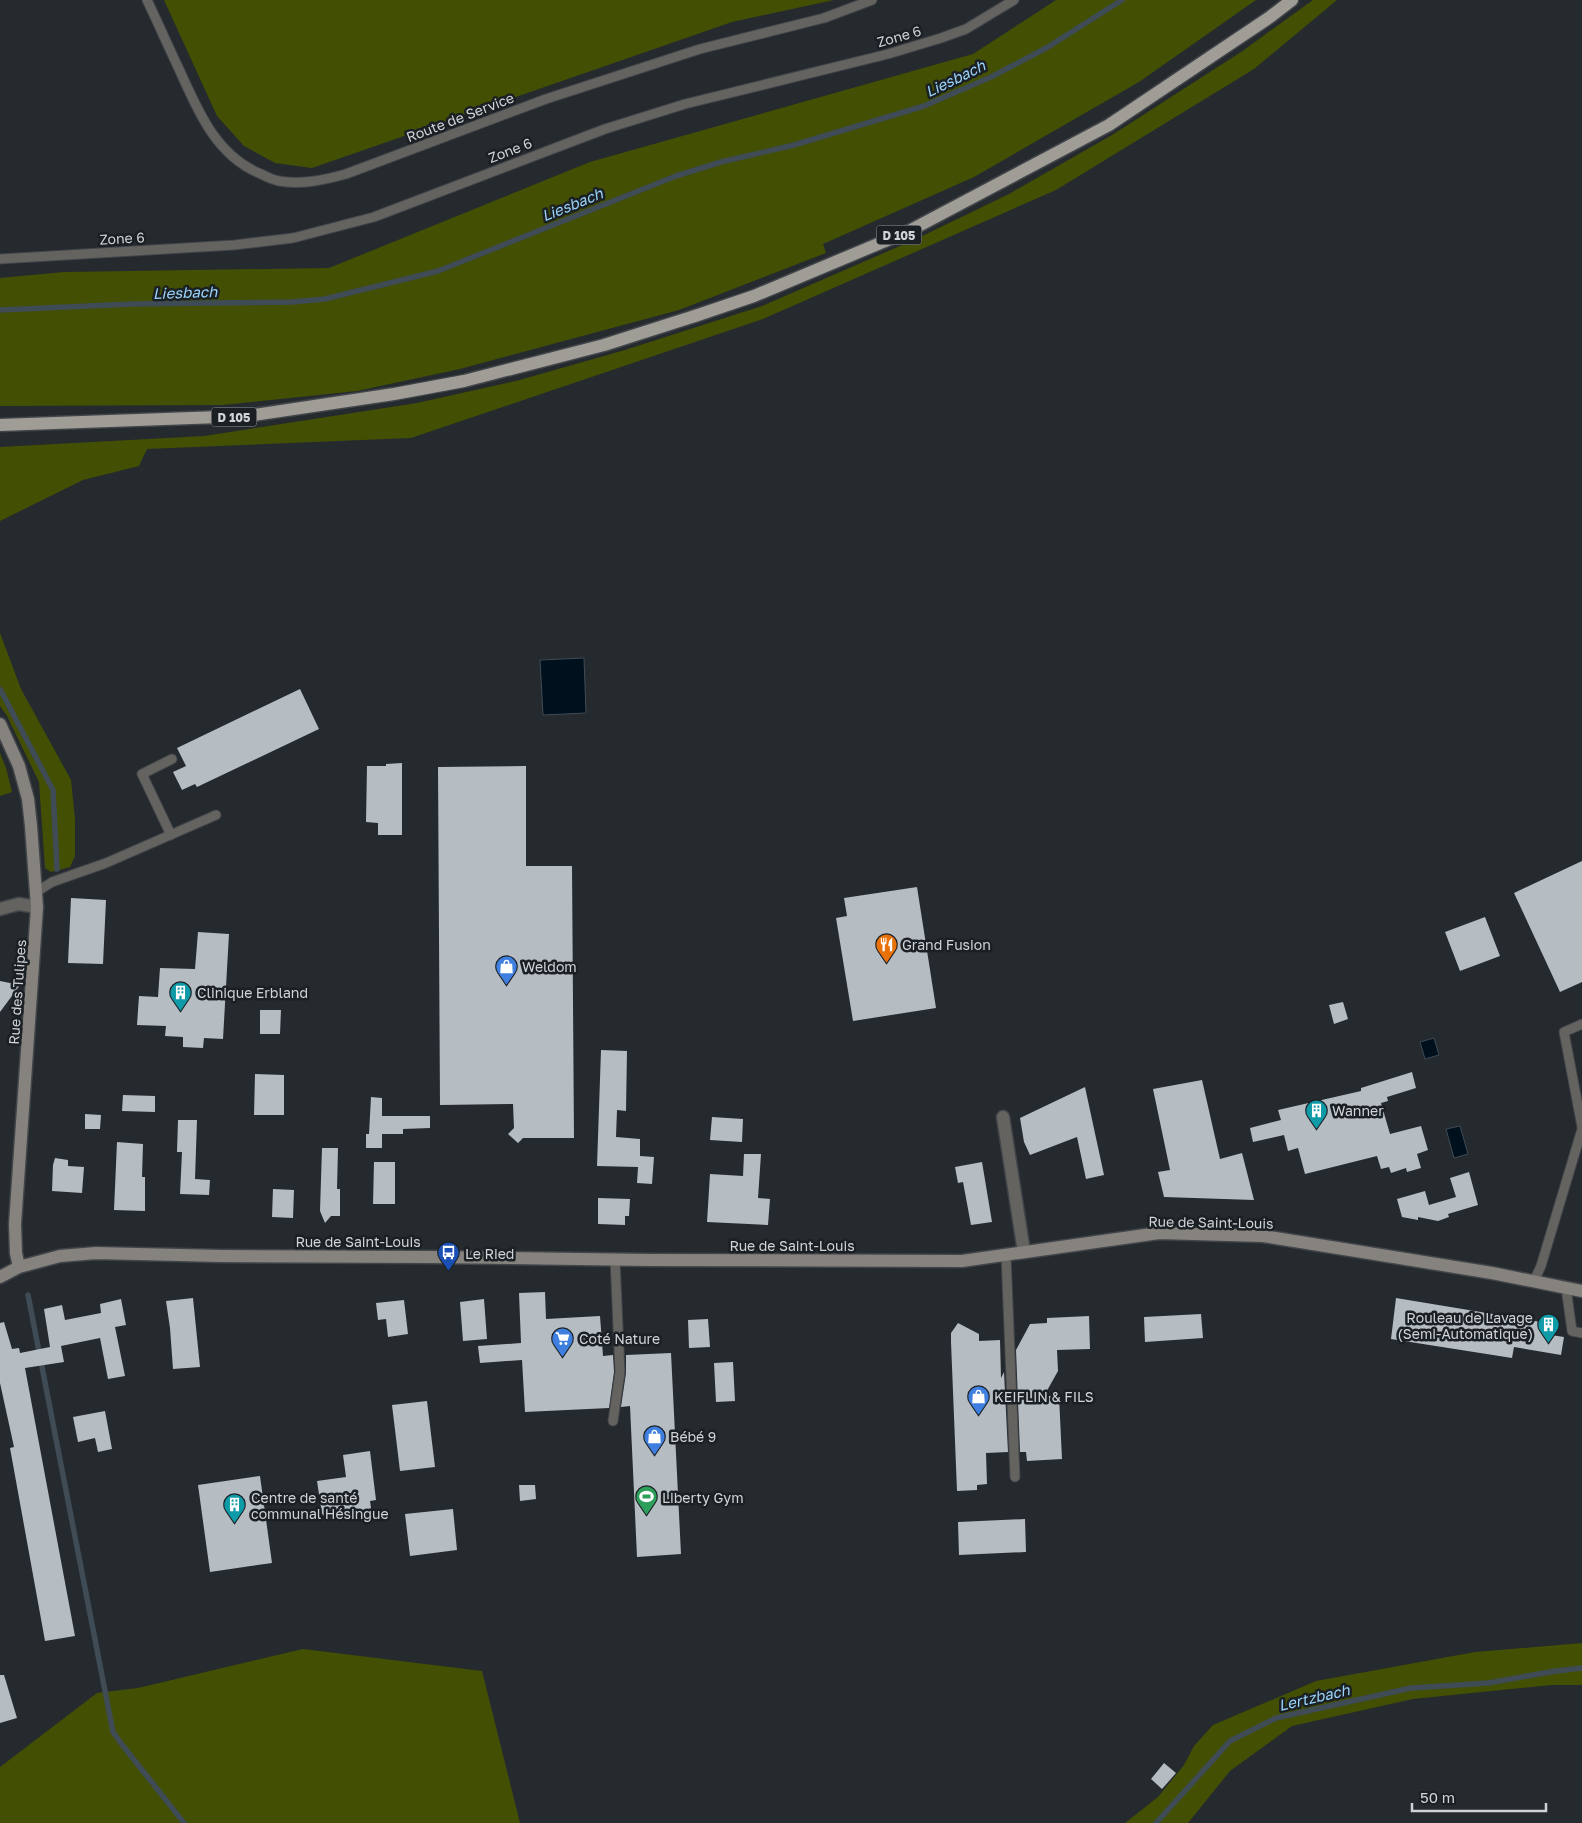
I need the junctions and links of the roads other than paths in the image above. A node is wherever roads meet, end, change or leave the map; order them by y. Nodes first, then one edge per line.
1 (147, 0) edge
2 (872, 0) edge
3 (1014, 0) edge
4 (1292, 0) edge
5 (0, 259) edge
6 (0, 425) edge
7 (0, 724) edge
8 (172, 759) dead end
9 (216, 814) dead end
10 (171, 835) junction
11 (35, 893) junction
12 (37, 907) junction
13 (0, 909) edge
14 (1582, 1024) edge
15 (1003, 1118) dead end
16 (1582, 1128) edge
17 (1024, 1252) junction
18 (1006, 1255) junction
19 (616, 1259) junction
20 (19, 1267) junction
21 (0, 1277) edge
22 (1534, 1281) junction
23 (1566, 1288) junction
24 (1582, 1292) edge
25 (1582, 1333) edge
26 (613, 1421) dead end
27 (1015, 1477) dead end

1 - 2 lane, Route de Service
3 - 5 lane, Zone 6
4 - 6 main road, D 105
7 - 11 main road, Rue des Tulipes
8 - 10 lane
9 - 10 lane
10 - 11 lane
11 - 12 main road, Rue des Tulipes
12 - 13 street
12 - 20 main road, Rue des Tulipes
14 - 16 lane
15 - 17 street
16 - 22 lane
17 - 18 main road, Rue de Saint-Louis
17 - 22 main road, Rue de Saint-Louis
18 - 19 main road, Rue de Saint-Louis
18 - 27 lane
19 - 20 main road, Rue de Saint-Louis
19 - 26 lane
20 - 21 main road, Rue de Saint-Louis
22 - 23 main road, Rue de Saint-Louis
23 - 24 main road, Rue de Saint-Louis
23 - 25 lane

